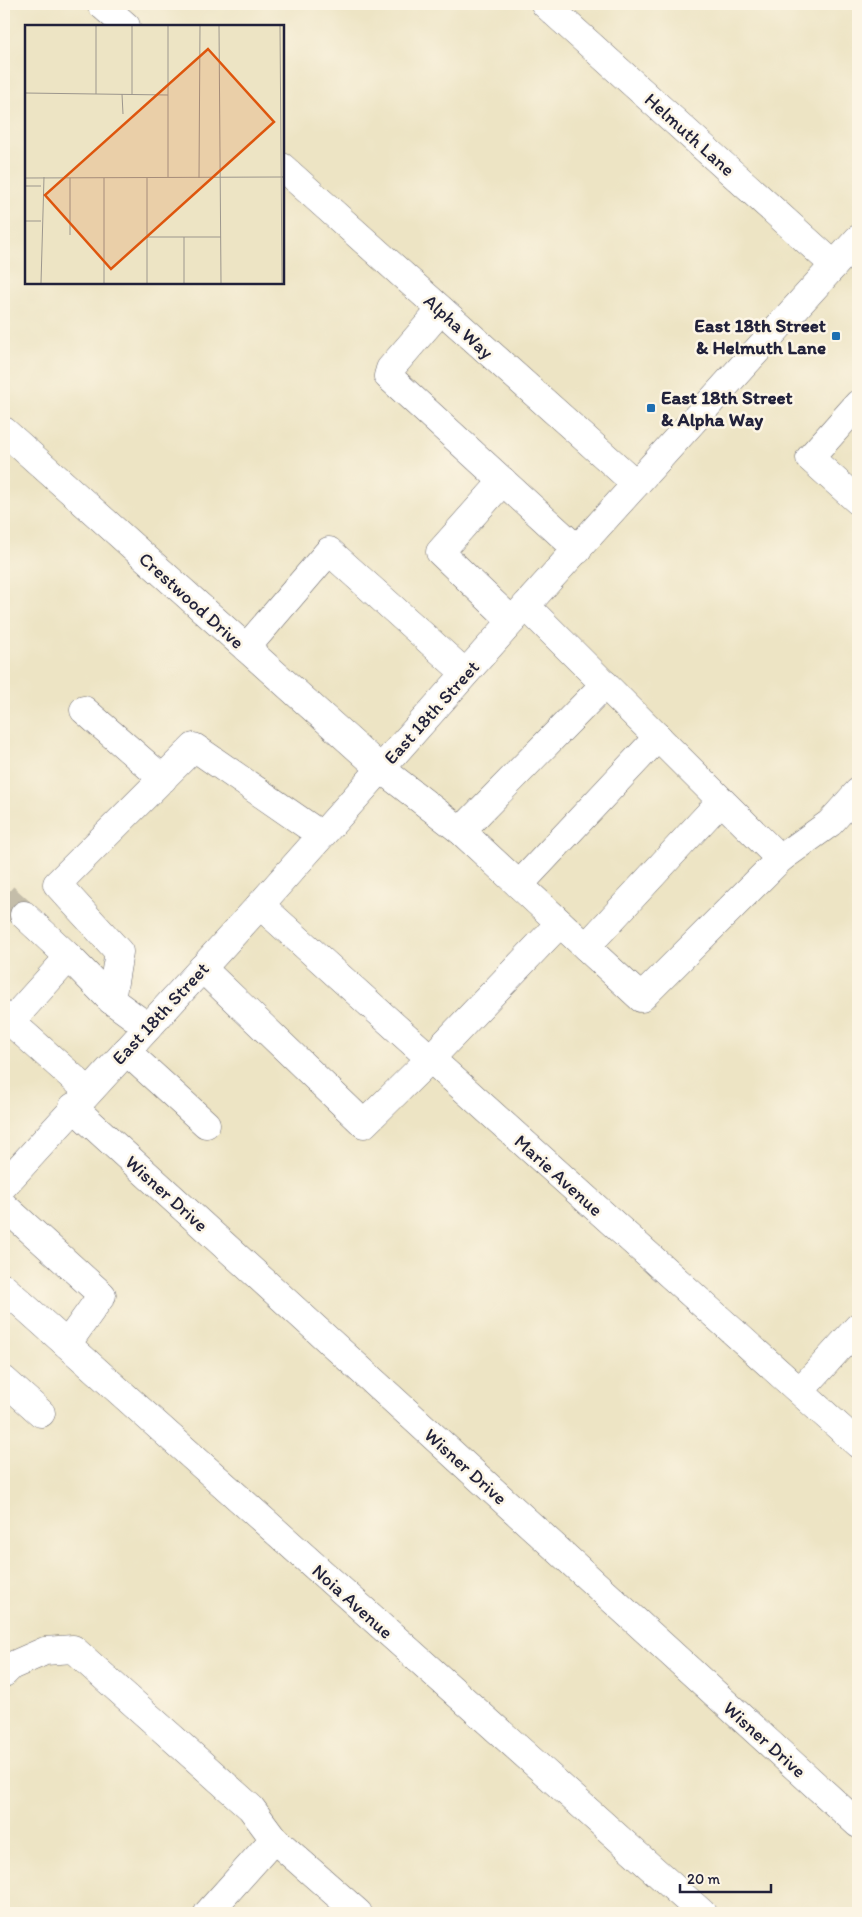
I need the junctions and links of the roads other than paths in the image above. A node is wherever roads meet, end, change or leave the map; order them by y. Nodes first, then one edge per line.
1 (101, 4) edge
2 (545, 4) edge
3 (125, 25) edge
4 (284, 169) edge
5 (858, 239) edge
6 (834, 265) junction
7 (441, 310) junction
8 (856, 410) edge
9 (4, 431) edge
10 (503, 481) junction
11 (636, 484) junction
12 (858, 501) edge
13 (578, 550) junction
14 (519, 613) junction
15 (246, 648) junction
16 (465, 674) junction
17 (605, 684) junction
18 (84, 710) dead end
19 (658, 737) junction
20 (380, 768) junction
21 (163, 779) junction
22 (858, 792) edge
23 (721, 800) junction
24 (461, 831) junction
25 (321, 835) junction
26 (780, 859) junction
27 (519, 885) junction
28 (260, 905) junction
29 (24, 915) tunnel mouth
30 (560, 923) junction
31 (586, 948) junction
32 (69, 957) junction
33 (202, 968) junction
34 (111, 1000) junction
35 (13, 1013) edge
36 (148, 1027) junction
37 (126, 1051) junction
38 (430, 1059) junction
39 (81, 1099) junction
40 (206, 1124) dead end
41 (4, 1185) edge
42 (4, 1206) edge
43 (4, 1288) edge
44 (858, 1327) edge
45 (67, 1344) junction
46 (4, 1380) edge
47 (800, 1391) junction
48 (42, 1413) dead end
49 (858, 1444) edge
50 (4, 1673) edge
51 (858, 1824) edge
52 (274, 1839) junction
53 (343, 1909) edge
54 (208, 1913) edge
55 (702, 1913) edge

1 - 3 street
2 - 6 street, Helmuth Lane
4 - 7 street, Alpha Way
5 - 6 street, East 18th Street
6 - 11 street, East 18th Street
7 - 10 street
7 - 11 street, Alpha Way
8 - 12 street
9 - 15 street, Crestwood Drive
10 - 13 street
10 - 14 street
11 - 13 street, East 18th Street
13 - 14 street, East 18th Street
14 - 16 street, East 18th Street
14 - 17 street
15 - 16 street
15 - 20 street, Crestwood Drive
16 - 20 street, East 18th Street
17 - 19 street
17 - 24 street
18 - 21 street
19 - 23 street
19 - 27 street
20 - 24 street, Crestwood Drive
20 - 25 street, East 18th Street
21 - 25 street
21 - 34 street
22 - 26 street
23 - 26 street
23 - 31 street
24 - 27 street, Crestwood Drive
25 - 28 street, East 18th Street
26 - 31 street, Crestwood Drive
27 - 30 street, Crestwood Drive
28 - 33 street, East 18th Street
28 - 38 street, Marie Avenue
29 - 32 street
30 - 31 street, Crestwood Drive
30 - 38 street
32 - 34 street
32 - 35 street
33 - 36 street, East 18th Street
33 - 38 street
34 - 36 street
35 - 39 street, Wisner Drive
36 - 37 street, East 18th Street
37 - 39 street, East 18th Street
37 - 40 street
38 - 47 street, Marie Avenue
39 - 41 street, East 18th Street
39 - 51 street, Wisner Drive
42 - 45 street
43 - 45 street, Noia Avenue
44 - 47 street
45 - 55 street, Noia Avenue
46 - 48 street
47 - 49 street, Marie Avenue
50 - 52 street
52 - 53 street
52 - 54 street

